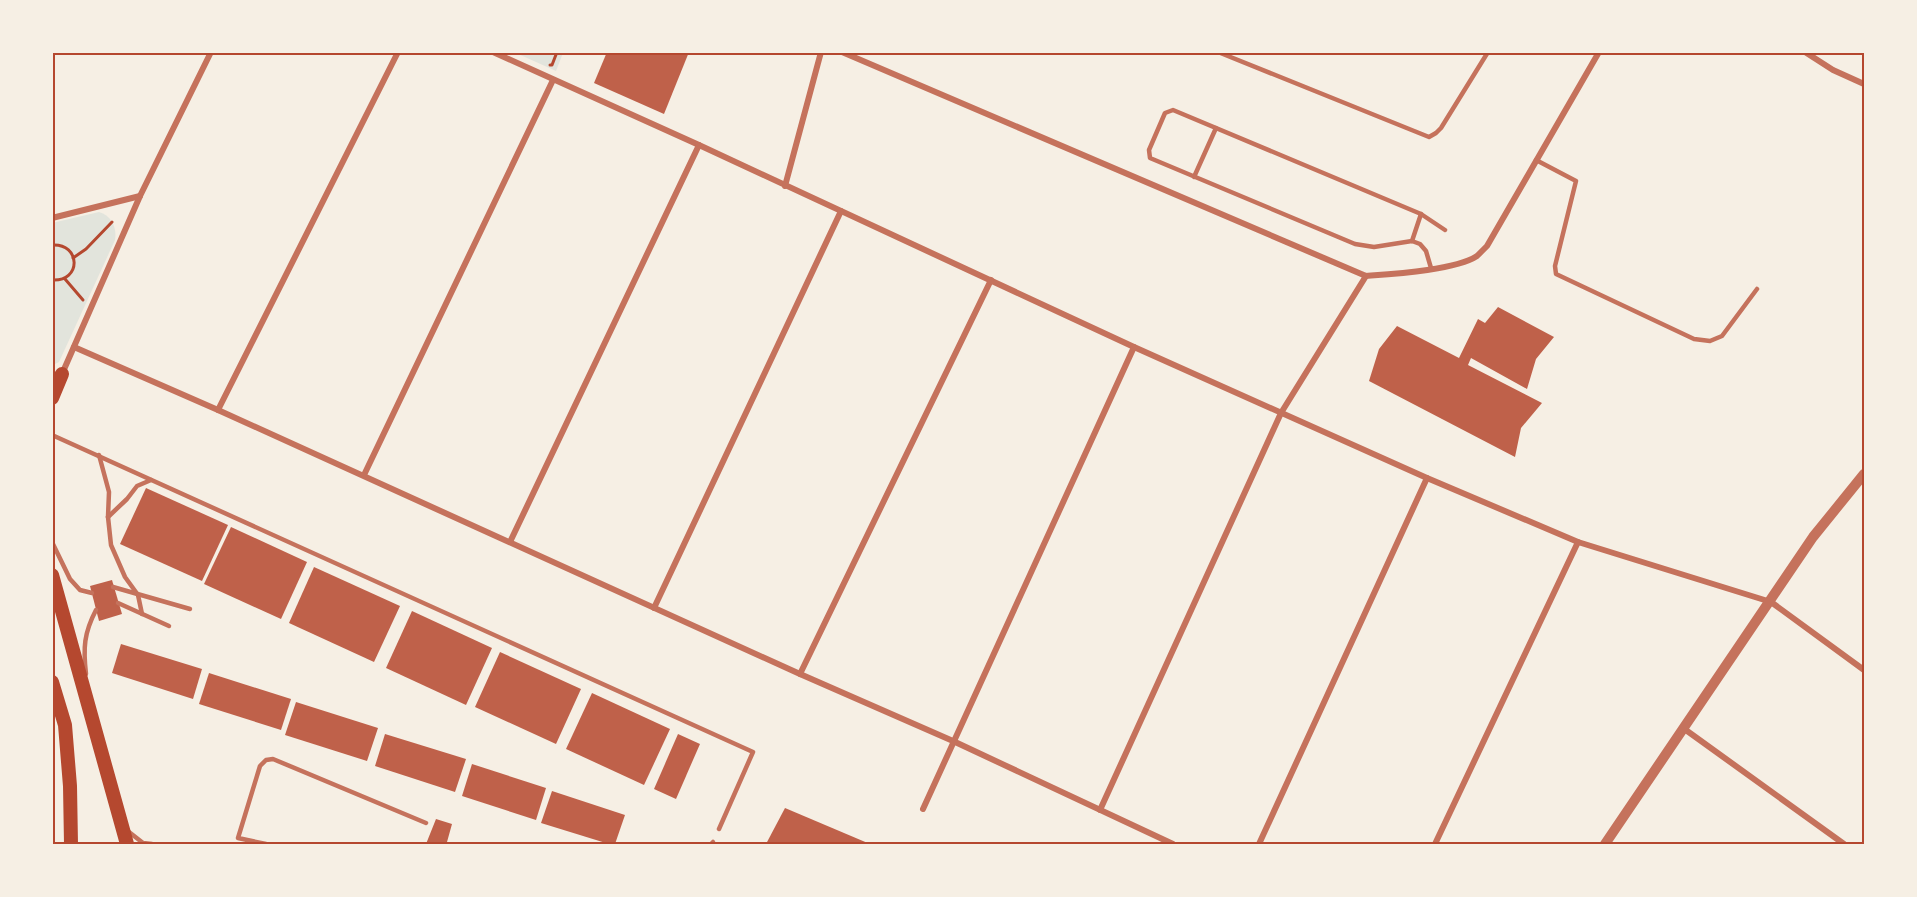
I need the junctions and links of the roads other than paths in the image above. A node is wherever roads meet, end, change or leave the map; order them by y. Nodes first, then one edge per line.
1 (211, 52) edge
2 (398, 52) edge
3 (493, 52) edge
4 (821, 52) edge
5 (842, 52) edge
6 (1218, 52) edge
7 (1488, 52) edge
8 (1599, 52) edge
9 (1805, 52) edge
10 (553, 80) junction
11 (1864, 84) edge
12 (1216, 128) junction
13 (699, 145) junction
14 (1536, 160) junction
15 (1194, 177) junction
16 (785, 186) junction
17 (140, 196) junction
18 (841, 211) junction
19 (1421, 214) junction
20 (52, 218) edge
21 (1445, 230) dead end
22 (1412, 241) junction
23 (1431, 268) junction
24 (1366, 276) junction
25 (991, 280) junction
26 (1757, 289) dead end
27 (74, 347) junction
28 (1134, 347) junction
29 (57, 374) edge
30 (52, 398) edge
31 (218, 410) junction
32 (1281, 413) junction
33 (52, 435) edge
34 (99, 455) junction
35 (1864, 474) edge
36 (364, 476) junction
37 (1427, 478) junction
38 (151, 480) junction
39 (108, 517) junction
40 (52, 542) edge
41 (510, 542) junction
42 (1578, 542) junction
43 (52, 574) edge
44 (113, 587) dead end
45 (92, 593) dead end
46 (138, 595) junction
47 (1770, 602) junction
48 (118, 603) dead end
49 (654, 608) junction
50 (190, 609) dead end
51 (96, 610) dead end
52 (142, 614) junction
53 (169, 626) dead end
54 (1864, 670) edge
55 (800, 674) junction
56 (52, 682) edge
57 (89, 707) junction
58 (1683, 728) junction
59 (953, 741) junction
60 (922, 809) dead end
61 (1100, 810) junction
62 (119, 815) junction
63 (426, 823) dead end
64 (720, 829) dead end
65 (71, 844) edge
66 (128, 844) edge
67 (152, 844) edge
68 (266, 844) edge
69 (1173, 844) edge
70 (1259, 844) edge
71 (1435, 844) edge
72 (1605, 844) edge
73 (1844, 844) edge

1 - 17 street
2 - 31 street
3 - 10 street
4 - 16 street
5 - 24 street
6 - 7 lane
8 - 14 street
9 - 11 street
10 - 13 street
10 - 36 street
12 - 15 lane
12 - 15 lane
12 - 19 lane
13 - 16 street
13 - 41 street
14 - 23 street
14 - 26 lane
15 - 22 lane
16 - 18 street
17 - 20 street
17 - 27 street
18 - 25 street
18 - 49 street
19 - 21 lane
19 - 22 lane
22 - 23 lane
23 - 24 street
24 - 32 street
25 - 28 street
25 - 55 street
27 - 29 street
27 - 31 street
28 - 32 street
28 - 59 street
29 - 30 main road
31 - 36 street
32 - 37 street
32 - 61 street
33 - 34 lane
34 - 38 lane
34 - 39 lane
35 - 47 street
36 - 41 street
37 - 42 street
37 - 70 street
38 - 39 lane
38 - 64 lane
39 - 46 lane
40 - 45 lane
41 - 49 street
42 - 47 street
42 - 71 street
43 - 57 main road
44 - 46 lane
46 - 50 lane
46 - 52 lane
47 - 54 street
47 - 58 street
48 - 52 lane
49 - 55 street
51 - 57 lane
52 - 53 lane
55 - 59 street
56 - 65 main road
57 - 62 main road
58 - 72 street
58 - 73 street
59 - 60 street
59 - 61 street
61 - 69 street
62 - 66 main road
62 - 67 lane
63 - 68 lane

